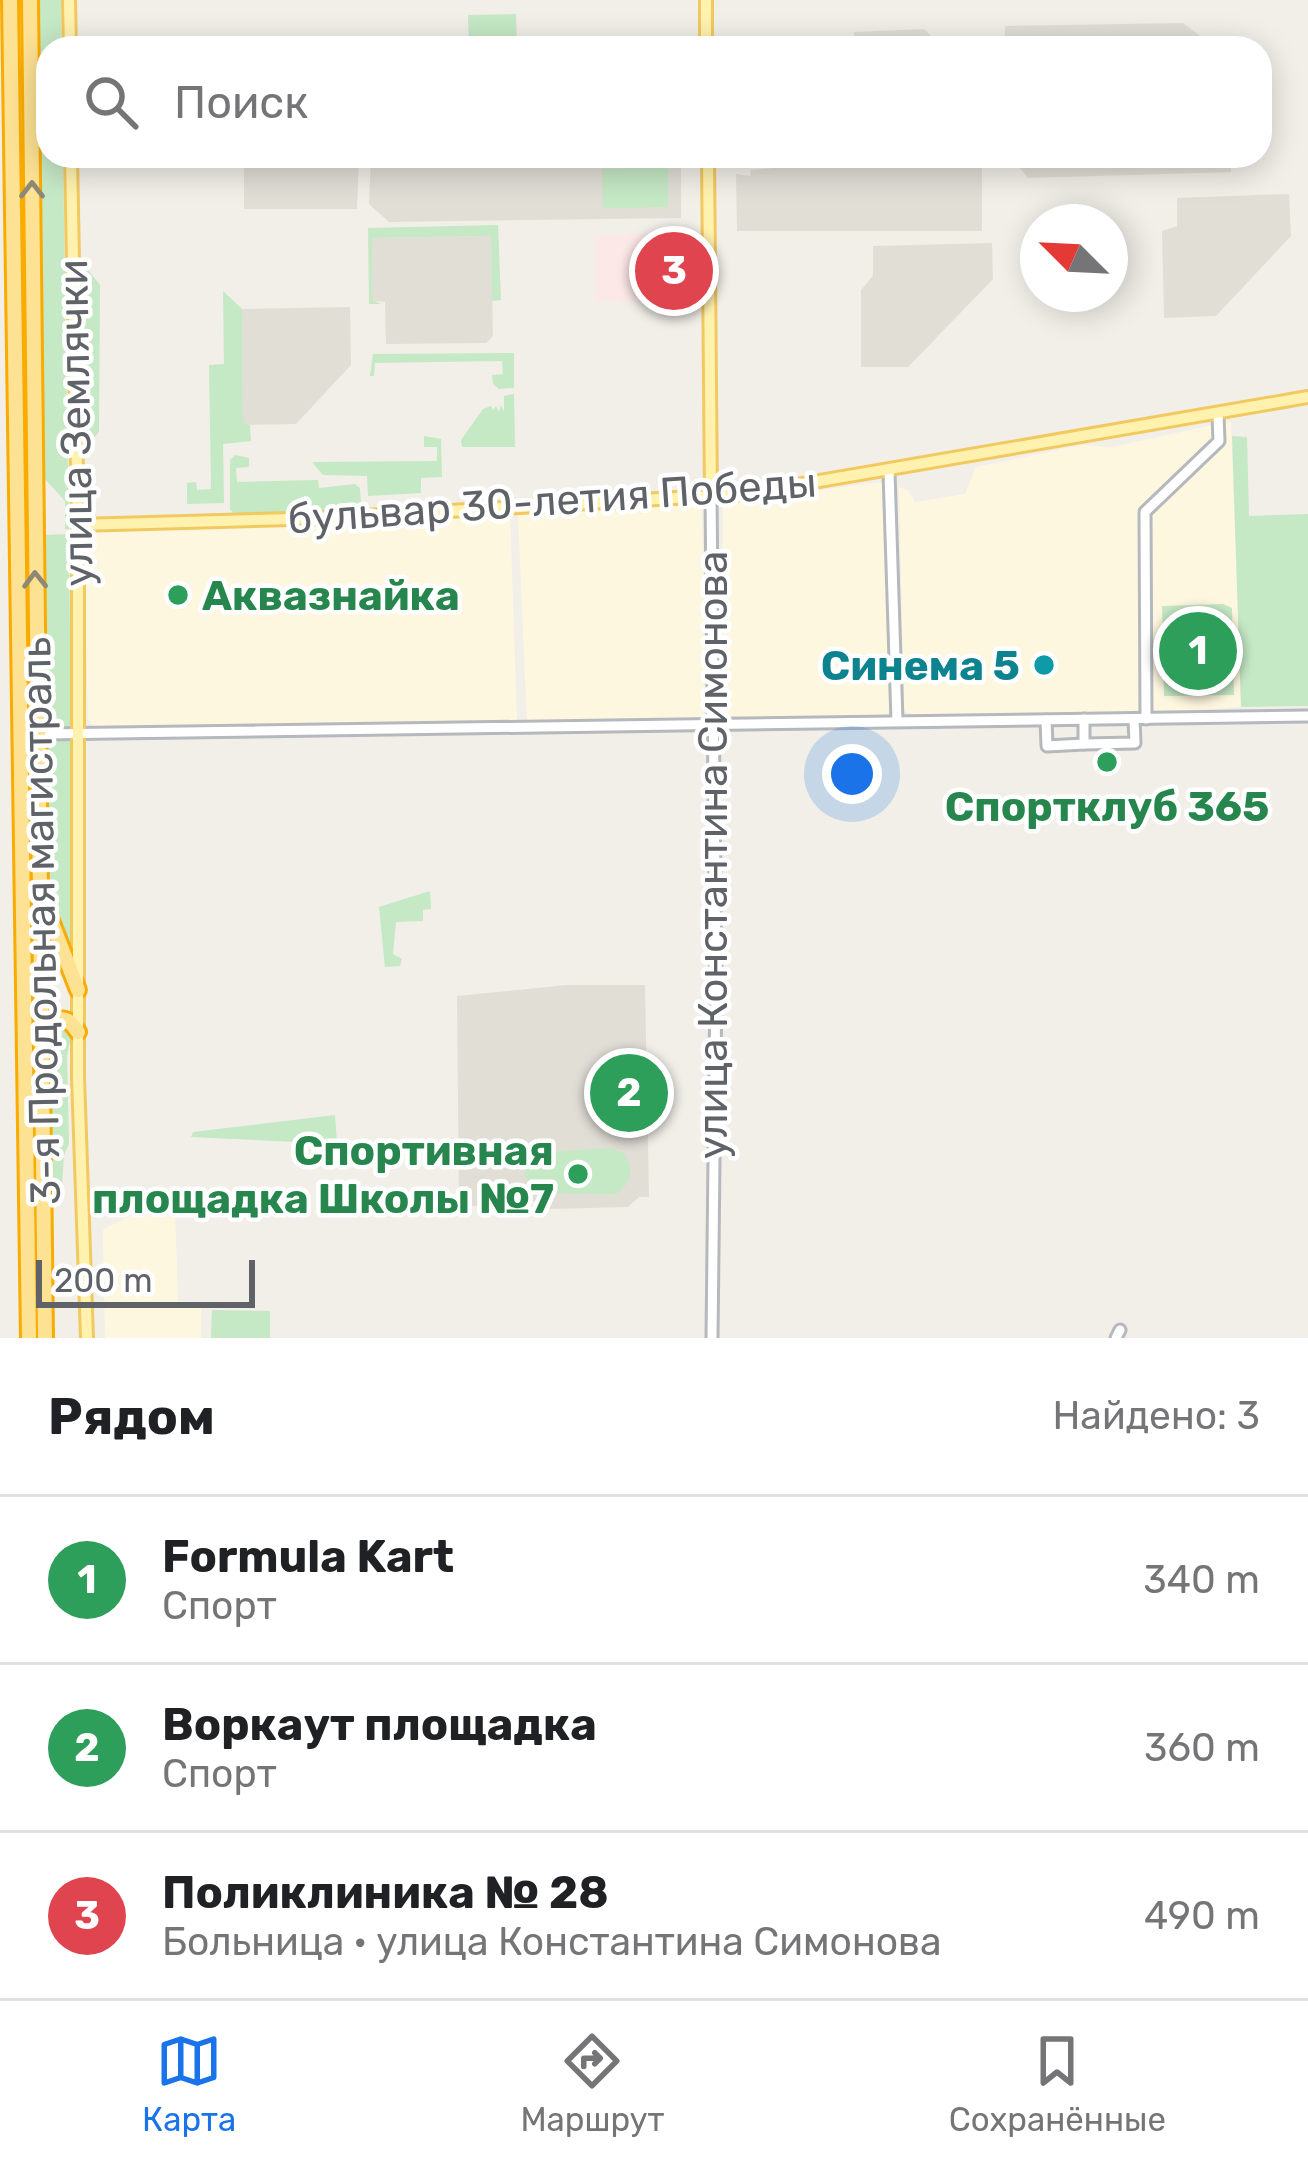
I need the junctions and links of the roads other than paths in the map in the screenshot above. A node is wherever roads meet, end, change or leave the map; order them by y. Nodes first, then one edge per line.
1 (10, 0) edge
2 (30, 0) edge
3 (69, 0) edge
4 (706, 0) edge
5 (70, 36) edge
6 (706, 36) edge
7 (70, 168) edge
8 (708, 168) edge
9 (1308, 398) edge
10 (1218, 415) junction
11 (889, 472) junction
12 (711, 496) junction
13 (78, 525) junction
14 (1308, 716) edge
15 (1084, 719) junction
16 (1140, 719) junction
17 (1046, 720) junction
18 (896, 721) junction
19 (714, 724) junction
20 (78, 734) junction
21 (37, 739) junction
22 (1084, 744) junction
23 (38, 880) junction
24 (78, 990) junction
25 (78, 1033) junction
26 (41, 1042) junction
27 (35, 1201) junction
28 (29, 1338) edge
29 (45, 1338) edge
30 (87, 1338) edge
31 (712, 1338) edge

1 - 27 highway, 3-я Продольная магистраль
21 -> 2 highway, 3-я Продольная магистраль
3 - 5 main road
4 - 6 main road
7 - 13 main road, улица Землячки
8 - 12 main road, улица Константина Симонова
9 - 10 main road, бульвар 30-летия Победы
10 - 11 main road, бульвар 30-летия Победы
10 - 16 street
11 - 12 main road, бульвар 30-летия Победы
11 - 18 street
12 - 13 main road, бульвар 30-летия Победы
12 - 19 street, улица Константина Симонова
13 - 20 main road, улица Землячки
14 - 16 street
15 - 16 street
15 - 17 street
15 - 22 street
16 - 22 street
17 - 18 street
17 - 22 street
18 - 19 street
19 - 20 street
19 - 31 street, улица Константина Симонова
20 - 21 street
20 - 24 main road, улица Землячки
21 - 23 highway, 3-я Продольная магистраль
23 - 24 highway
23 - 26 highway, 3-я Продольная магистраль
24 - 25 main road, улица Землячки
25 - 26 highway
25 - 30 main road, улица Землячки
26 - 27 highway, 3-я Продольная магистраль
27 - 28 highway, 3-я Продольная магистраль
27 - 29 highway, 3-я Продольная магистраль

